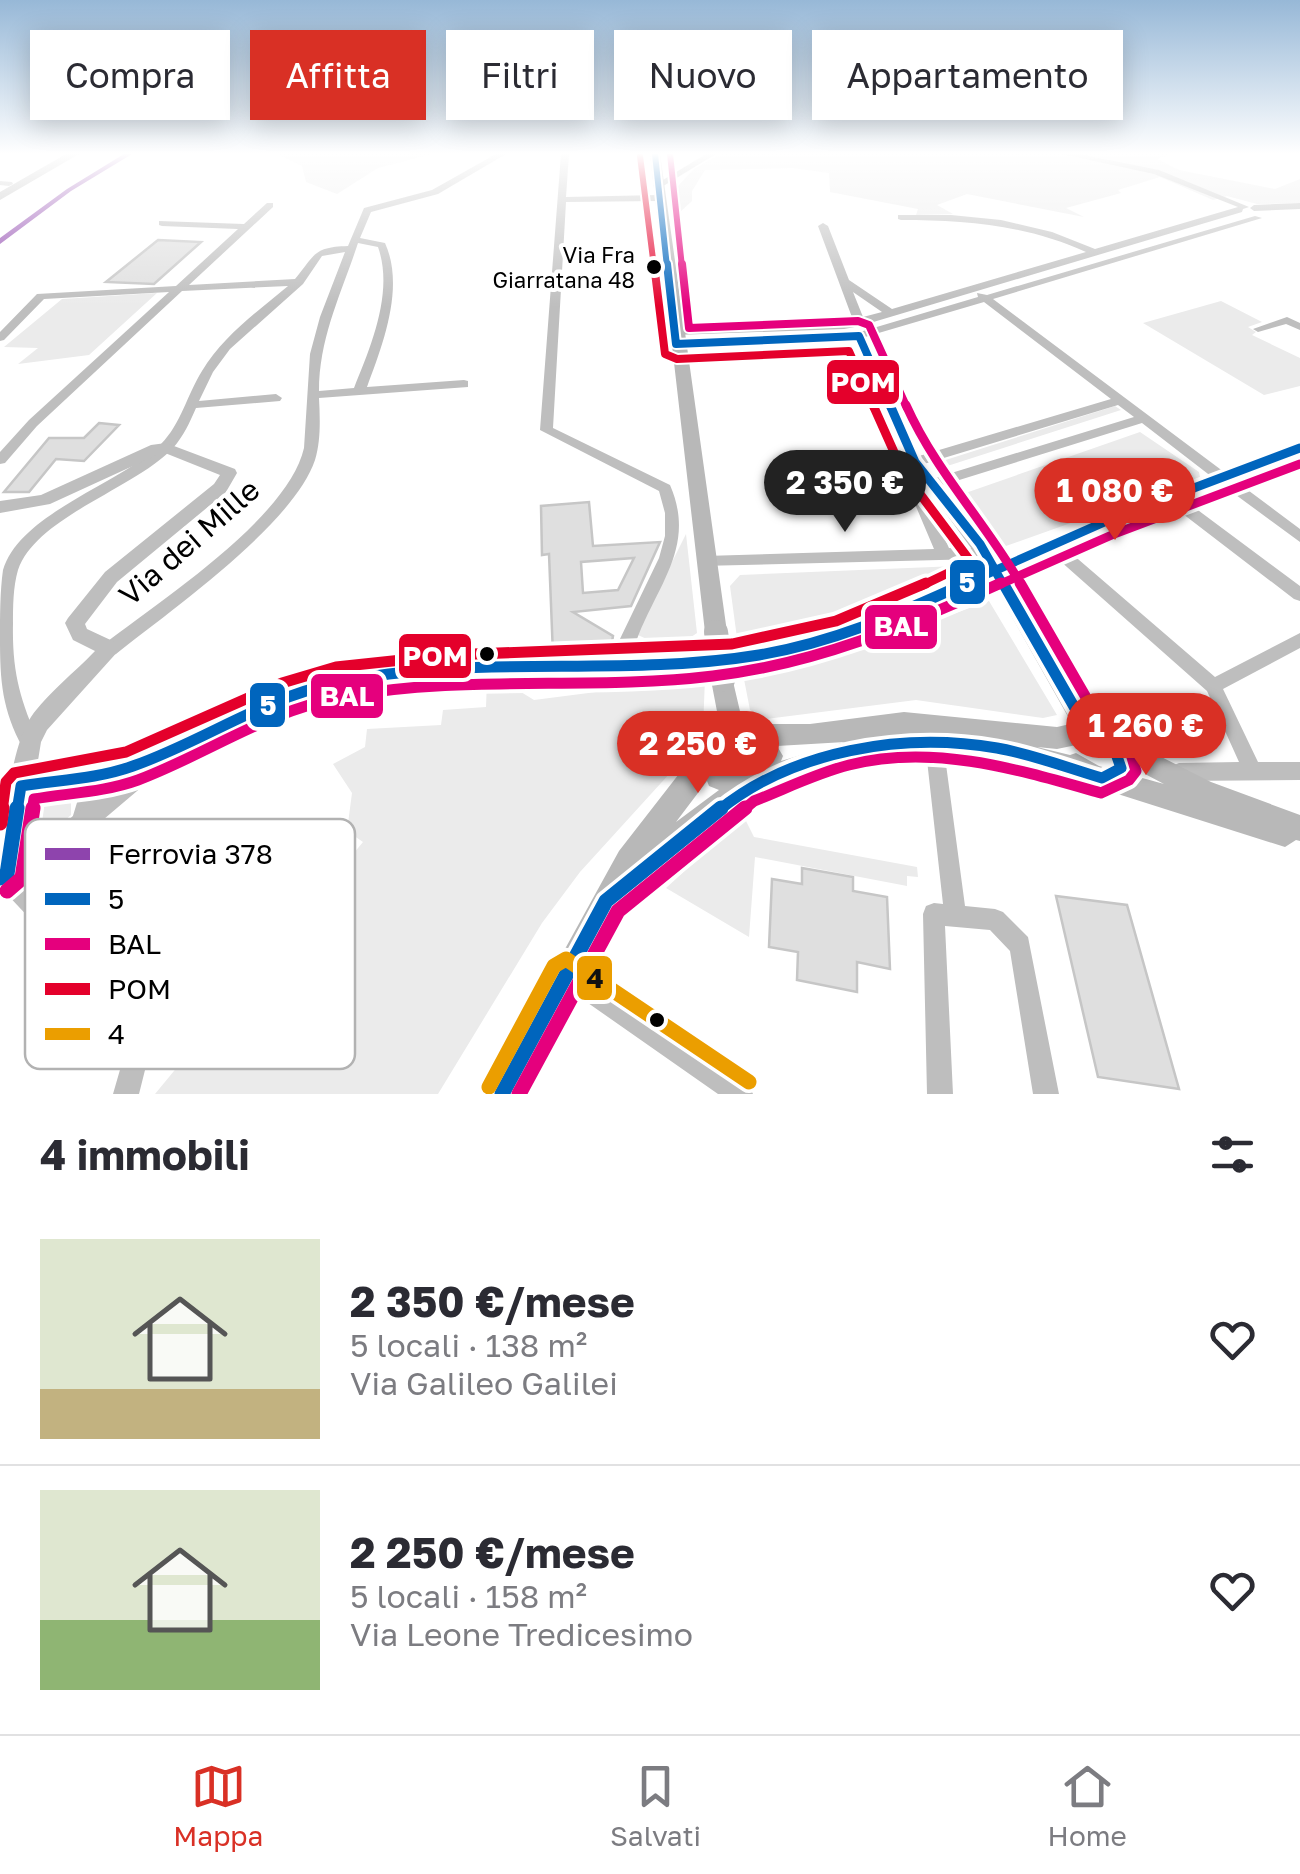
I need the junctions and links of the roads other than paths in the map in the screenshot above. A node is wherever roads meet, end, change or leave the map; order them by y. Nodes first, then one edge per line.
1 (270, 205) dead end
2 (376, 205) edge
3 (561, 205) edge
4 (660, 205) edge
5 (1238, 205) edge
6 (1300, 209) edge
7 (1253, 211) junction
8 (901, 217) dead end
9 (162, 223) dead end
10 (824, 226) dead end
11 (246, 227) junction
12 (354, 245) junction
13 (1096, 253) junction
14 (299, 282) junction
15 (847, 283) junction
16 (180, 287) junction
17 (973, 289) junction
18 (986, 298) junction
19 (892, 313) junction
20 (1300, 327) edge
21 (859, 329) junction
22 (1258, 329) dead end
23 (0, 338) edge
24 (676, 338) junction
25 (464, 384) dead end
26 (360, 392) junction
27 (314, 395) junction
28 (276, 398) dead end
29 (1122, 400) junction
30 (192, 405) junction
31 (1146, 418) junction
32 (166, 448) junction
33 (1300, 448) edge
34 (0, 460) edge
35 (915, 462) junction
36 (1221, 479) junction
37 (935, 483) junction
38 (1171, 498) junction
39 (0, 507) edge
40 (1300, 538) edge
41 (1051, 544) junction
42 (944, 555) junction
43 (990, 561) junction
44 (705, 562) junction
45 (1300, 595) edge
46 (1300, 640) edge
47 (110, 648) junction
48 (619, 668) junction
49 (1213, 686) junction
50 (742, 734) junction
51 (1079, 734) junction
52 (30, 742) junction
53 (934, 742) junction
54 (1114, 745) junction
55 (712, 752) junction
56 (162, 755) junction
57 (1150, 764) junction
58 (1252, 771) junction
59 (1300, 771) edge
60 (1093, 774) junction
61 (76, 780) junction
62 (754, 785) junction
63 (21, 786) junction
64 (81, 819) edge
65 (86, 819) edge
66 (1300, 828) edge
67 (1300, 836) edge
68 (4, 876) edge
69 (25, 899) edge
70 (606, 901) junction
71 (955, 916) junction
72 (566, 974) junction
73 (133, 1069) edge
74 (126, 1094) edge
75 (502, 1094) edge
76 (740, 1094) edge
77 (940, 1094) edge
78 (1046, 1094) edge

1 - 11 street
2 - 12 street, Via dei Mille
3 - 48 street
4 - 24 main road
5 - 7 street
6 - 7 street
7 - 13 street
7 - 18 street
8 - 13 street
9 - 11 street
10 - 15 street
11 - 16 street
12 - 14 street
12 - 26 street
12 - 27 street, Via dei Mille
13 - 17 street
14 - 16 street
14 - 30 street
15 - 19 street
15 - 21 street
16 - 23 street
16 - 34 street
17 - 18 street
17 - 19 street
18 - 21 street
18 - 29 street
19 - 21 street
20 - 22 street
21 - 24 street
21 - 35 street
24 - 44 main road
25 - 26 street
26 - 27 street
27 - 47 street, Via dei Mille
28 - 30 street
29 - 31 street
29 - 35 street
30 - 32 street
31 - 36 street
31 - 37 street
32 - 39 street
32 - 47 street
32 - 52 street
33 - 36 street
35 - 37 street
35 - 42 street
36 - 38 street
36 - 40 street
37 - 43 street
38 - 41 street
38 - 45 street
41 - 43 street
41 - 49 street
42 - 43 street
42 - 44 street
43 - 48 street
43 - 51 street
44 - 50 main road, bridge
46 - 49 street
47 - 52 street, Via dei Mille
48 - 56 street
49 - 58 street
50 - 51 main road
50 - 55 main road
50 - 62 main road
51 - 54 main road
51 - 60 main road
52 - 63 street
53 - 60 main road
53 - 62 main road
53 - 71 street
54 - 57 main road
54 - 60 main road
55 - 62 main road
55 - 70 main road
56 - 61 street
56 - 65 street
57 - 58 street
57 - 66 main road
58 - 59 street
60 - 67 main road
61 - 63 street
61 - 64 street
62 - 70 main road
63 - 68 street
68 - 69 street
70 - 72 main road
71 - 77 street
71 - 78 street
72 - 75 main road
72 - 76 street
73 - 74 street

